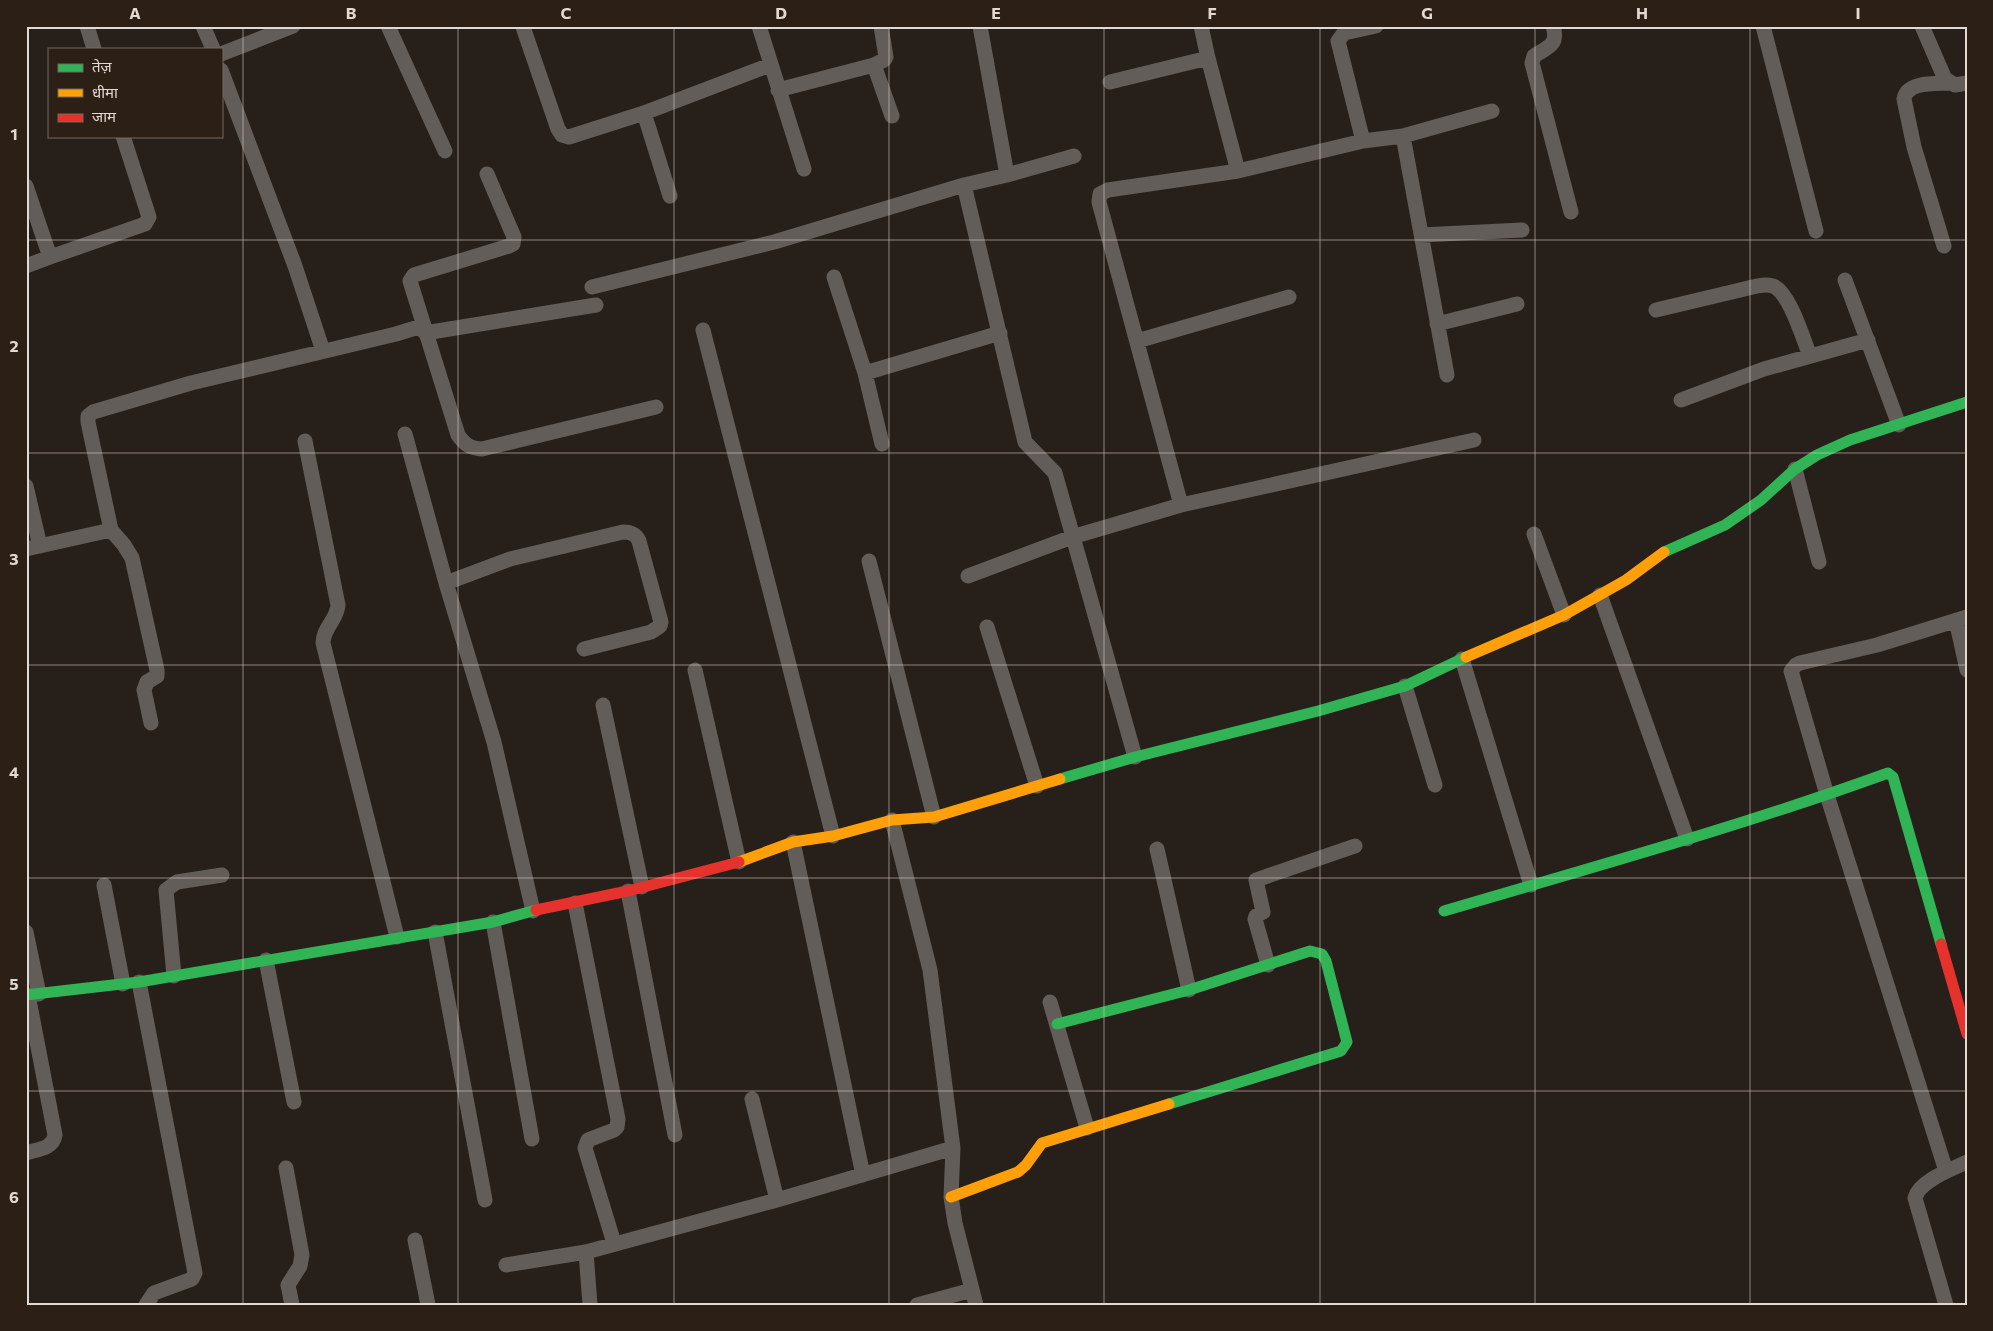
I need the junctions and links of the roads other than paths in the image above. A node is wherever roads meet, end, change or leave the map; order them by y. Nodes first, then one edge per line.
1 (87, 26) edge
2 (203, 26) edge
3 (293, 26) edge
4 (388, 26) edge
5 (523, 26) edge
6 (759, 26) edge
7 (881, 26) edge
8 (980, 26) edge
9 (1202, 26) edge
10 (1376, 26) edge
11 (1553, 26) edge
12 (1763, 26) edge
13 (1922, 26) edge
14 (94, 48) edge
15 (213, 48) edge
16 (222, 54) edge
17 (1208, 58) junction
18 (770, 65) junction
19 (874, 65) junction
20 (222, 73) edge
21 (1110, 82) dead end
22 (1967, 82) edge
23 (1950, 83) junction
24 (778, 90) junction
25 (1492, 111) dead end
26 (644, 114) junction
27 (892, 116) dead end
28 (1402, 136) junction
29 (124, 138) edge
30 (1363, 141) junction
31 (445, 151) dead end
32 (1074, 156) dead end
33 (804, 169) dead end
34 (1238, 171) junction
35 (487, 174) dead end
36 (1007, 175) junction
37 (964, 185) junction
38 (26, 186) edge
39 (670, 196) dead end
40 (1570, 212) dead end
41 (1522, 230) dead end
42 (1816, 231) dead end
43 (1421, 235) junction
44 (1944, 246) dead end
45 (50, 257) junction
46 (26, 266) edge
47 (834, 277) dead end
48 (1846, 280) dead end
49 (592, 287) dead end
50 (1289, 297) dead end
51 (1517, 304) dead end
52 (596, 305) dead end
53 (1656, 310) dead end
54 (1437, 324) junction
55 (424, 330) junction
56 (703, 330) dead end
57 (1000, 333) junction
58 (1868, 340) junction
59 (1137, 341) junction
60 (323, 351) junction
61 (1810, 356) junction
62 (865, 372) junction
63 (1447, 375) dead end
64 (1680, 400) dead end
65 (1967, 402) edge
66 (656, 407) dead end
67 (1899, 425) junction
68 (405, 434) dead end
69 (1474, 440) dead end
70 (305, 441) dead end
71 (882, 444) dead end
72 (1796, 469) junction
73 (26, 486) edge
74 (1181, 506) junction
75 (111, 530) junction
76 (1534, 534) dead end
77 (1072, 537) junction
78 (33, 547) edge
79 (870, 562) dead end
80 (1820, 562) dead end
81 (968, 576) dead end
82 (446, 584) junction
83 (1600, 595) junction
84 (1564, 615) junction
85 (1962, 618) edge
86 (987, 627) dead end
87 (584, 649) dead end
88 (1462, 659) junction
89 (695, 670) dead end
90 (1967, 670) edge
91 (1405, 686) junction
92 (603, 705) dead end
93 (151, 723) dead end
94 (1135, 757) junction
95 (1435, 785) dead end
96 (1037, 786) junction
97 (1827, 794) junction
98 (934, 817) junction
99 (892, 820) junction
100 (833, 836) junction
101 (1687, 839) junction
102 (794, 842) junction
103 (1355, 846) dead end
104 (1157, 849) dead end
105 (739, 862) junction
106 (222, 875) dead end
107 (104, 885) dead end
108 (1531, 885) junction
109 (635, 889) junction
110 (575, 903) junction
111 (533, 910) junction
112 (1444, 911) dead end
113 (492, 922) junction
114 (26, 932) edge
115 (435, 932) junction
116 (397, 937) junction
117 (266, 960) junction
118 (1268, 965) junction
119 (174, 976) junction
120 (139, 982) junction
121 (122, 984) junction
122 (1189, 990) junction
123 (31, 995) edge
124 (1050, 1002) dead end
125 (1057, 1024) junction
126 (1967, 1034) edge
127 (752, 1099) dead end
128 (294, 1102) dead end
129 (1087, 1128) junction
130 (675, 1135) dead end
131 (532, 1139) dead end
132 (953, 1148) junction
133 (26, 1153) edge
134 (1967, 1162) edge
135 (286, 1168) dead end
136 (1946, 1171) junction
137 (863, 1176) junction
138 (952, 1197) junction
139 (485, 1200) dead end
140 (777, 1200) junction
141 (415, 1240) dead end
142 (614, 1243) junction
143 (586, 1252) junction
144 (506, 1265) dead end
145 (972, 1290) junction
146 (146, 1305) edge
147 (292, 1305) edge
148 (428, 1305) edge
149 (590, 1305) edge
150 (917, 1305) edge
151 (976, 1305) edge
152 (1946, 1305) edge

1 - 14 street
2 - 15 street
3 - 16 street
4 - 31 street
5 - 26 street
6 - 18 street
7 - 19 street
8 - 36 street
9 - 17 street
10 - 30 street
11 - 40 street
12 - 42 street
13 - 23 street
17 - 21 street
17 - 34 street
18 - 24 street
18 - 26 street
19 - 24 street
19 - 27 street
20 - 60 street
22 - 23 street
23 - 44 street
24 - 33 street
25 - 28 street
26 - 39 street
28 - 30 street
28 - 43 street
29 - 45 street
30 - 34 street
32 - 36 street
34 - 59 street
35 - 55 street
36 - 37 street
37 - 49 street
37 - 57 street
38 - 45 street
41 - 43 street
43 - 54 street
45 - 46 street
47 - 62 street
48 - 58 street
50 - 59 street
51 - 54 street
52 - 55 street
53 - 61 street
54 - 63 street
55 - 60 street
55 - 66 street
56 - 100 street
57 - 62 street
57 - 77 street
58 - 61 street
58 - 67 street
59 - 74 street
60 - 75 street
61 - 64 street
62 - 71 street
65 - 67 street
67 - 72 street
68 - 82 street
69 - 74 street
70 - 116 street
72 - 80 street
72 - 83 street
73 - 78 street
74 - 77 street
75 - 78 street
75 - 93 street
76 - 84 street
77 - 81 street
77 - 94 street
79 - 98 street
82 - 87 street
82 - 111 street
83 - 84 street
83 - 101 street
84 - 88 street
85 - 90 street
85 - 97 street
86 - 96 street
88 - 91 street
88 - 108 street
89 - 105 street
91 - 94 street
91 - 95 street
92 - 109 street
94 - 96 street
96 - 98 street
97 - 101 street
97 - 126 street
97 - 136 street
98 - 99 street
99 - 100 street
99 - 132 street
100 - 102 street
101 - 108 street
102 - 105 street
102 - 137 street
103 - 118 street
104 - 122 street
105 - 109 street
106 - 119 street
107 - 121 street
108 - 112 street
109 - 110 street
109 - 130 street
110 - 111 street
110 - 142 street
111 - 113 street
113 - 115 street
113 - 131 street
114 - 123 street
115 - 116 street
115 - 139 street
116 - 117 street
117 - 119 street
117 - 128 street
118 - 122 street
118 - 129 street
119 - 120 street
120 - 121 street
120 - 146 street
121 - 123 street
122 - 125 street
123 - 133 street
124 - 125 street
125 - 129 street
127 - 140 street
129 - 138 street
132 - 137 street
132 - 138 street
134 - 136 street
135 - 147 street
136 - 152 street
137 - 140 street
138 - 145 street
140 - 142 street
141 - 148 street
142 - 143 street
143 - 144 street
143 - 149 street
145 - 150 street
145 - 151 street

